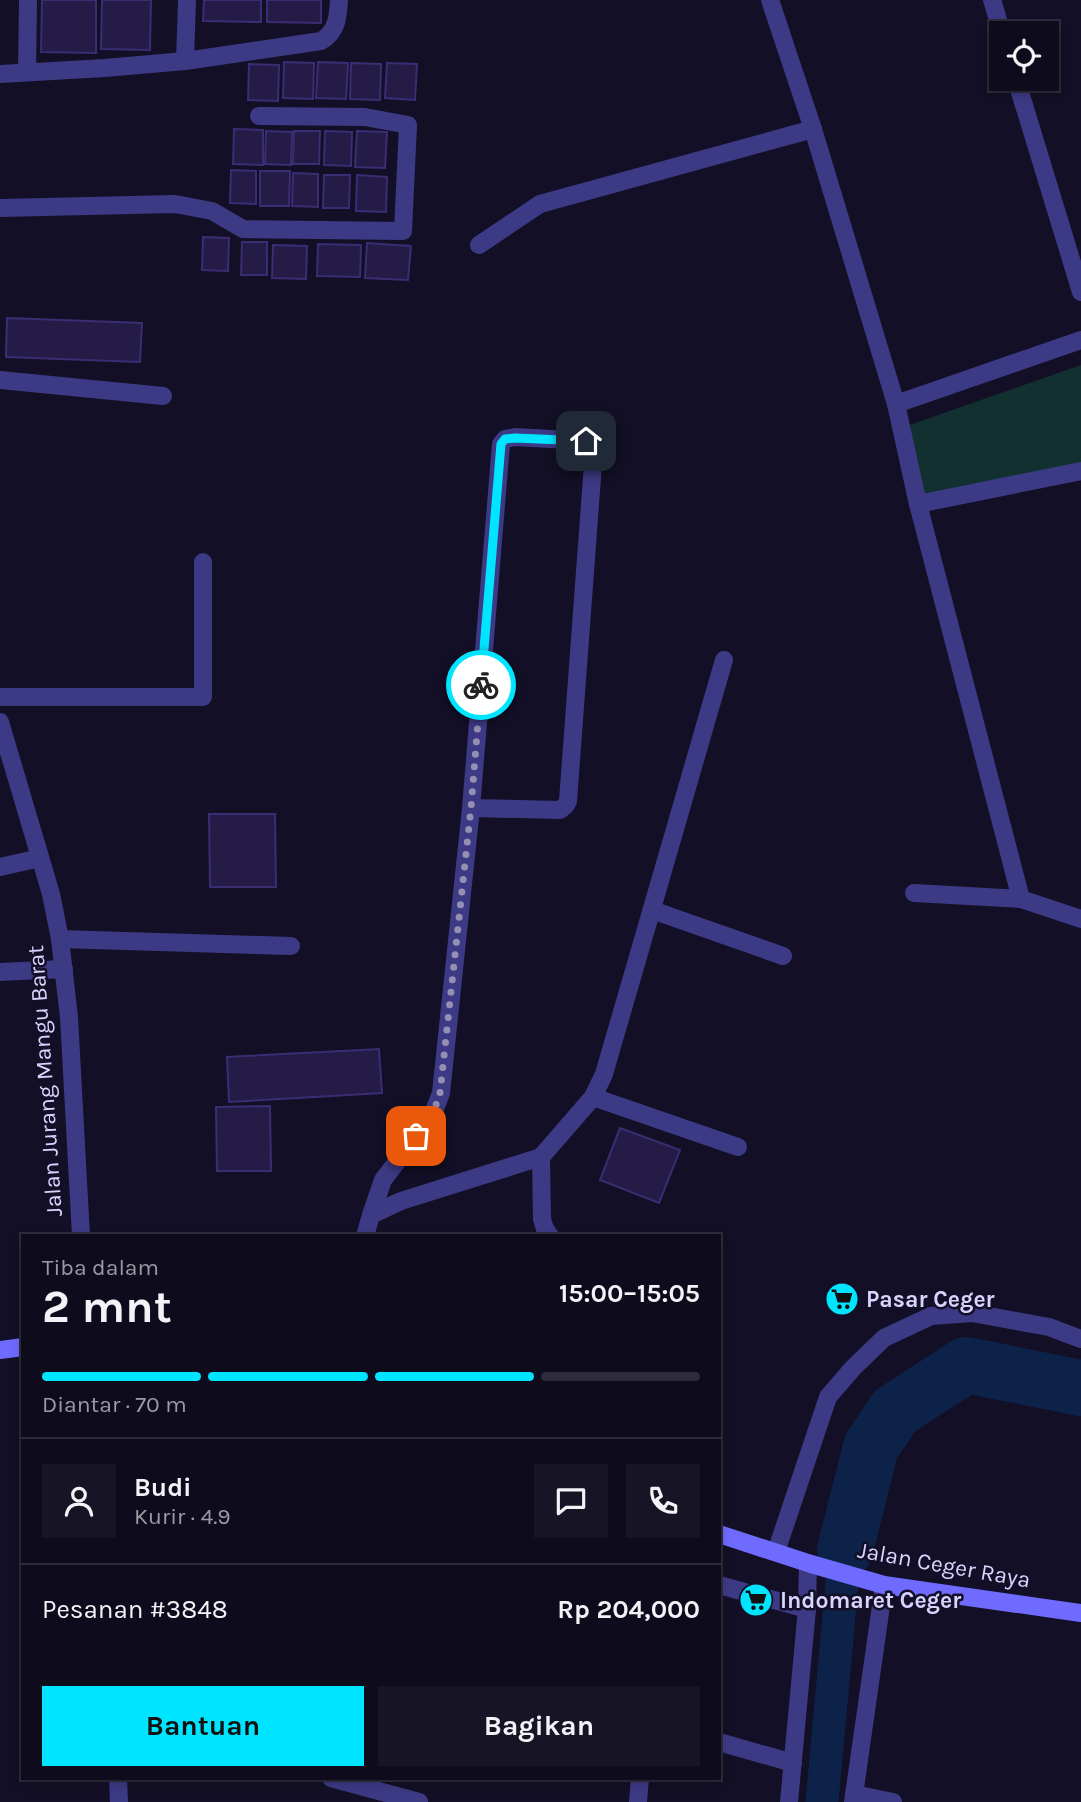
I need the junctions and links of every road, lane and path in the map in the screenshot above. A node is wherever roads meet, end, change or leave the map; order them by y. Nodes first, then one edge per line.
1 (28, 0) edge
2 (187, 0) edge
3 (339, 0) edge
4 (770, 0) edge
5 (992, 0) edge
6 (998, 21) edge
7 (185, 61) junction
8 (27, 72) junction
9 (0, 74) edge
10 (1020, 91) edge
11 (259, 116) dead end
12 (813, 129) junction
13 (0, 208) edge
14 (480, 245) dead end
15 (1081, 292) edge
16 (1081, 340) edge
17 (0, 380) edge
18 (163, 396) dead end
19 (896, 404) junction
20 (1081, 471) edge
21 (918, 504) junction
22 (203, 562) dead end
23 (724, 660) dead end
24 (0, 697) edge
25 (0, 722) edge
26 (471, 808) junction
27 (40, 858) junction
28 (0, 867) edge
29 (914, 893) dead end
30 (1021, 899) junction
31 (652, 909) junction
32 (1081, 919) edge
33 (61, 939) junction
34 (291, 946) dead end
35 (783, 957) dead end
36 (64, 969) junction
37 (0, 972) edge
38 (593, 1097) junction
39 (738, 1147) dead end
40 (541, 1157) junction
41 (371, 1214) junction
42 (81, 1234) edge
43 (366, 1234) edge
44 (549, 1234) edge
45 (1081, 1339) edge
46 (21, 1347) edge
47 (0, 1350) edge
48 (721, 1535) edge
49 (776, 1552) junction
50 (810, 1564) junction
51 (880, 1583) junction
52 (721, 1587) edge
53 (807, 1609) junction
54 (1081, 1613) edge
55 (721, 1743) edge
56 (793, 1763) junction
57 (117, 1780) edge
58 (338, 1780) edge
59 (640, 1780) edge
60 (853, 1798) edge
61 (119, 1802) edge
62 (419, 1802) edge
63 (638, 1802) edge
64 (789, 1802) edge
65 (893, 1802) edge

1 - 8 street
2 - 7 street
3 - 7 street
4 - 12 street
5 - 6 street
7 - 8 street
8 - 9 street
10 - 15 street
11 - 13 street
12 - 14 street
12 - 19 street
16 - 19 street
17 - 18 street
19 - 21 street
20 - 21 street
21 - 30 street
22 - 24 street
23 - 31 street
25 - 27 street, Jalan Jurang Mangu Barat
26 - 26 street
26 - 41 street
27 - 28 street
27 - 33 street, Jalan Jurang Mangu Barat
29 - 30 street
30 - 32 street
31 - 35 street
31 - 38 street
33 - 34 street
33 - 36 street, Jalan Jurang Mangu Barat
36 - 37 street
36 - 42 street, Jalan Jurang Mangu Barat
38 - 39 street
38 - 40 street
40 - 41 street
40 - 44 street
41 - 43 street
45 - 49 street
46 - 47 main road
48 - 49 main road, Jalan Ceger Raya
49 - 50 main road, Jalan Ceger Raya
50 - 51 main road, Jalan Ceger Raya
50 - 53 street
51 - 54 main road, Jalan Ceger Raya
51 - 60 street
52 - 53 street
53 - 56 street
55 - 56 street
56 - 64 street
57 - 61 street
58 - 62 street
59 - 63 street
60 - 65 street

